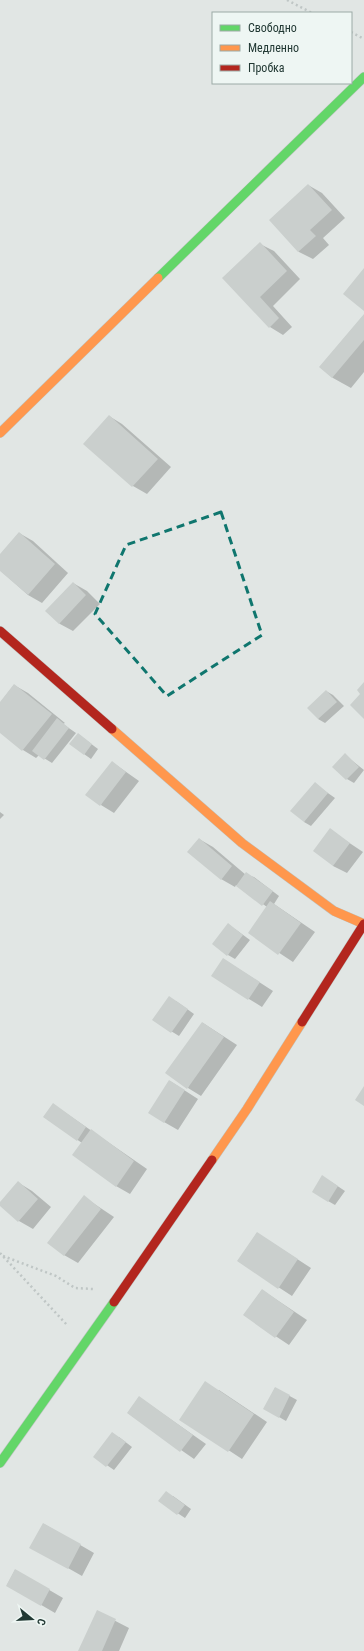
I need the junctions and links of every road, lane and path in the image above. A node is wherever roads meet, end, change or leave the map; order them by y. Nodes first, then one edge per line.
1 (287, 0) edge
2 (310, 12) edge
3 (352, 33) edge
4 (364, 39) edge
5 (364, 77) edge
6 (0, 433) edge
7 (0, 631) edge
8 (364, 924) edge
9 (0, 1253) edge
10 (3, 1256) junction
11 (122, 1291) junction
12 (85, 1344) junction
13 (0, 1463) edge

1 - 2 path
3 - 4 path
5 - 6 street
7 - 8 street
8 - 11 street
9 - 10 path
10 - 11 path
10 - 12 path
11 - 12 street
12 - 13 street

